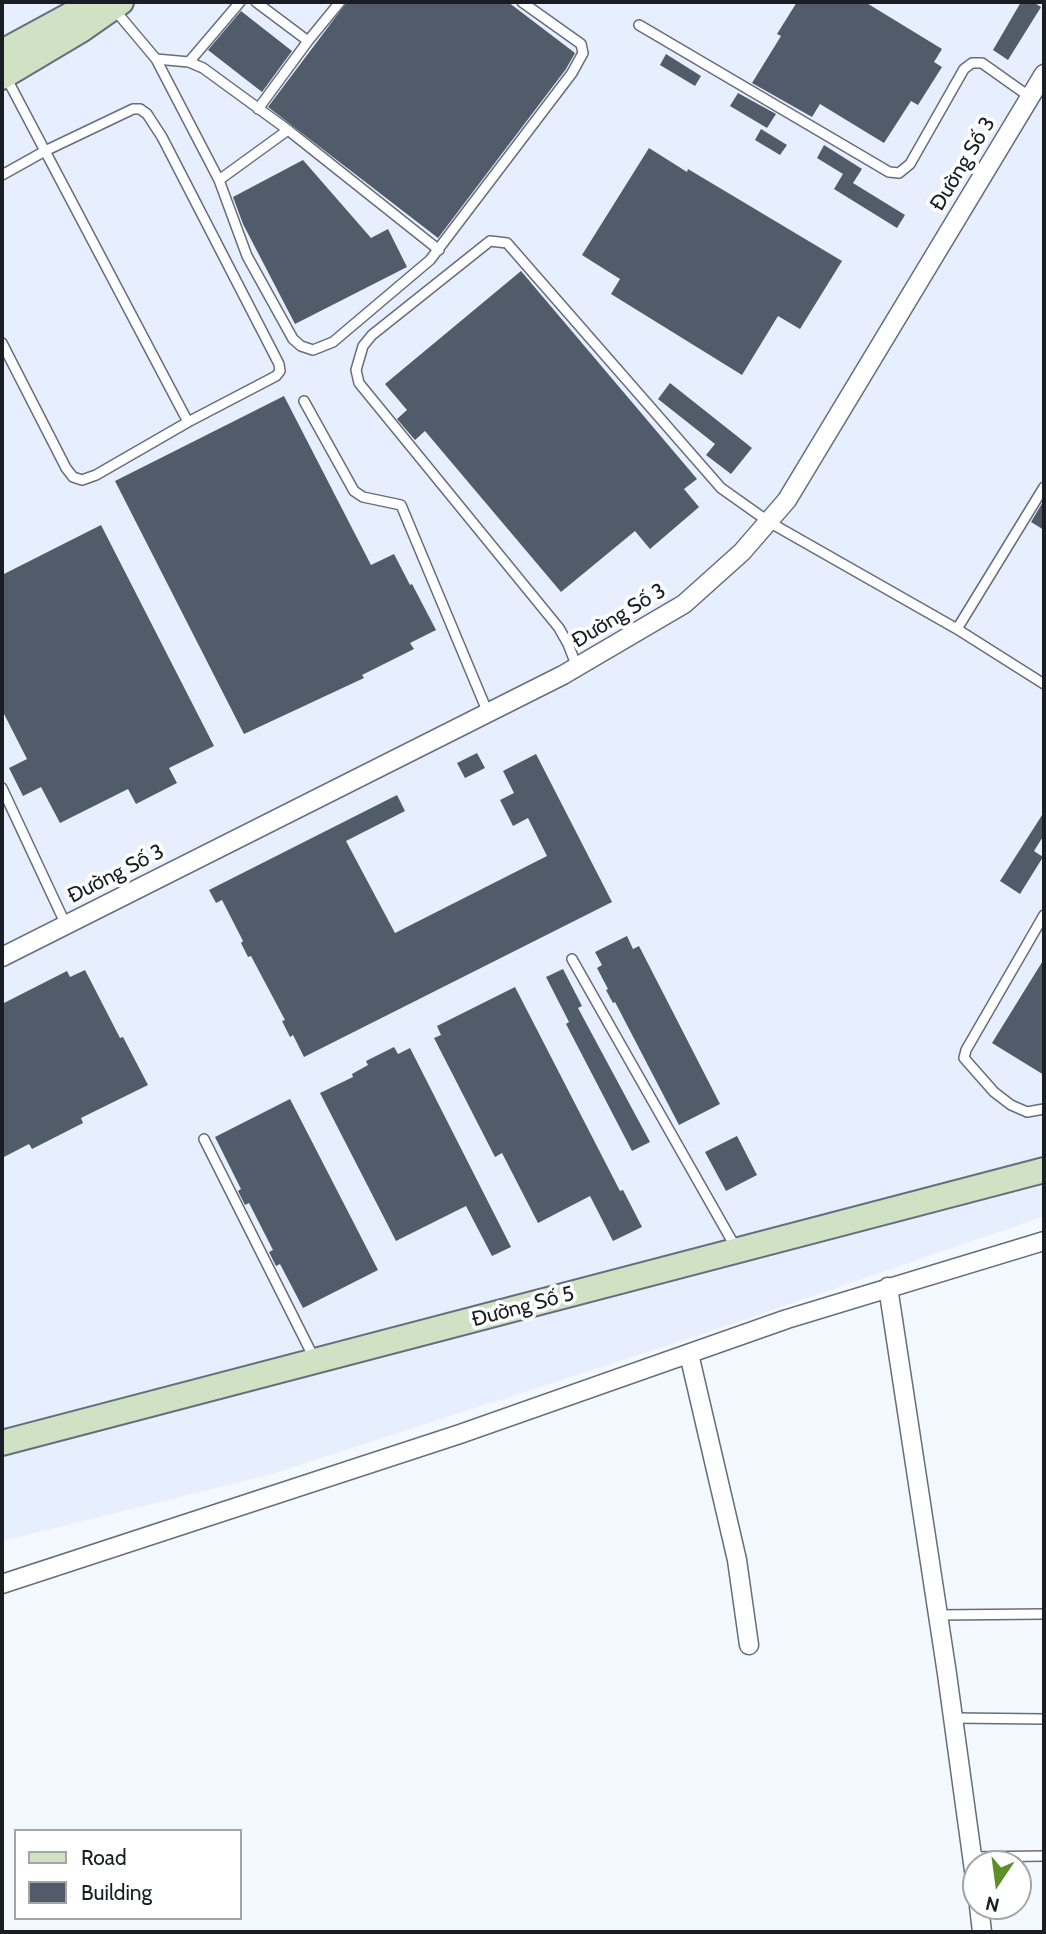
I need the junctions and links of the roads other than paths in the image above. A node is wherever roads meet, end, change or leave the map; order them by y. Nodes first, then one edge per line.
1 (89, 2) edge
2 (240, 2) edge
3 (256, 2) edge
4 (340, 2) edge
5 (522, 2) edge
6 (117, 5) edge
7 (639, 24) dead end
8 (308, 41) junction
9 (156, 59) junction
10 (189, 62) junction
11 (3, 68) edge
12 (1044, 74) edge
13 (1030, 97) junction
14 (258, 108) junction
15 (288, 130) junction
16 (45, 151) junction
17 (2, 175) edge
18 (219, 180) junction
19 (439, 250) junction
20 (2, 343) edge
21 (304, 401) dead end
22 (188, 422) junction
23 (1044, 487) edge
24 (769, 522) junction
25 (957, 629) junction
26 (577, 667) junction
27 (1044, 684) edge
28 (488, 713) junction
29 (2, 788) edge
30 (1044, 915) edge
31 (66, 925) junction
32 (2, 957) edge
33 (572, 959) dead end
34 (1044, 1109) edge
35 (204, 1139) dead end
36 (1044, 1170) edge
37 (1044, 1241) edge
38 (737, 1250) junction
39 (888, 1287) junction
40 (689, 1354) junction
41 (316, 1362) junction
42 (2, 1443) edge
43 (2, 1584) edge
44 (1044, 1614) edge
45 (938, 1615) junction
46 (750, 1645) dead end
47 (953, 1718) junction
48 (1044, 1719) edge
49 (971, 1850) edge

1 - 11 street
2 - 10 lane
3 - 8 lane
4 - 8 lane
5 - 19 lane
6 - 9 lane
6 - 11 street
7 - 13 lane
8 - 14 lane
9 - 10 lane
9 - 18 lane
10 - 14 lane
11 - 16 lane
12 - 13 street, Đường Số 3
13 - 24 street, Đường Số 3
14 - 15 lane
15 - 18 lane
15 - 19 lane
16 - 17 lane
16 - 22 lane
16 - 22 lane
18 - 19 lane
20 - 22 lane
21 - 28 lane
23 - 25 lane
24 - 25 lane
24 - 26 street, Đường Số 3
24 - 26 lane
25 - 27 lane
26 - 28 street, Đường Số 3
28 - 31 street, Đường Số 3
29 - 31 lane
30 - 34 lane
31 - 32 street, Đường Số 3
33 - 38 lane
35 - 41 lane
36 - 38 street, Đường Số 5
37 - 39 street
38 - 41 street, Đường Số 5
39 - 40 street
39 - 45 street
40 - 43 street
40 - 46 street
41 - 42 street, Đường Số 5
44 - 45 lane
45 - 47 street
47 - 48 lane
47 - 49 street

